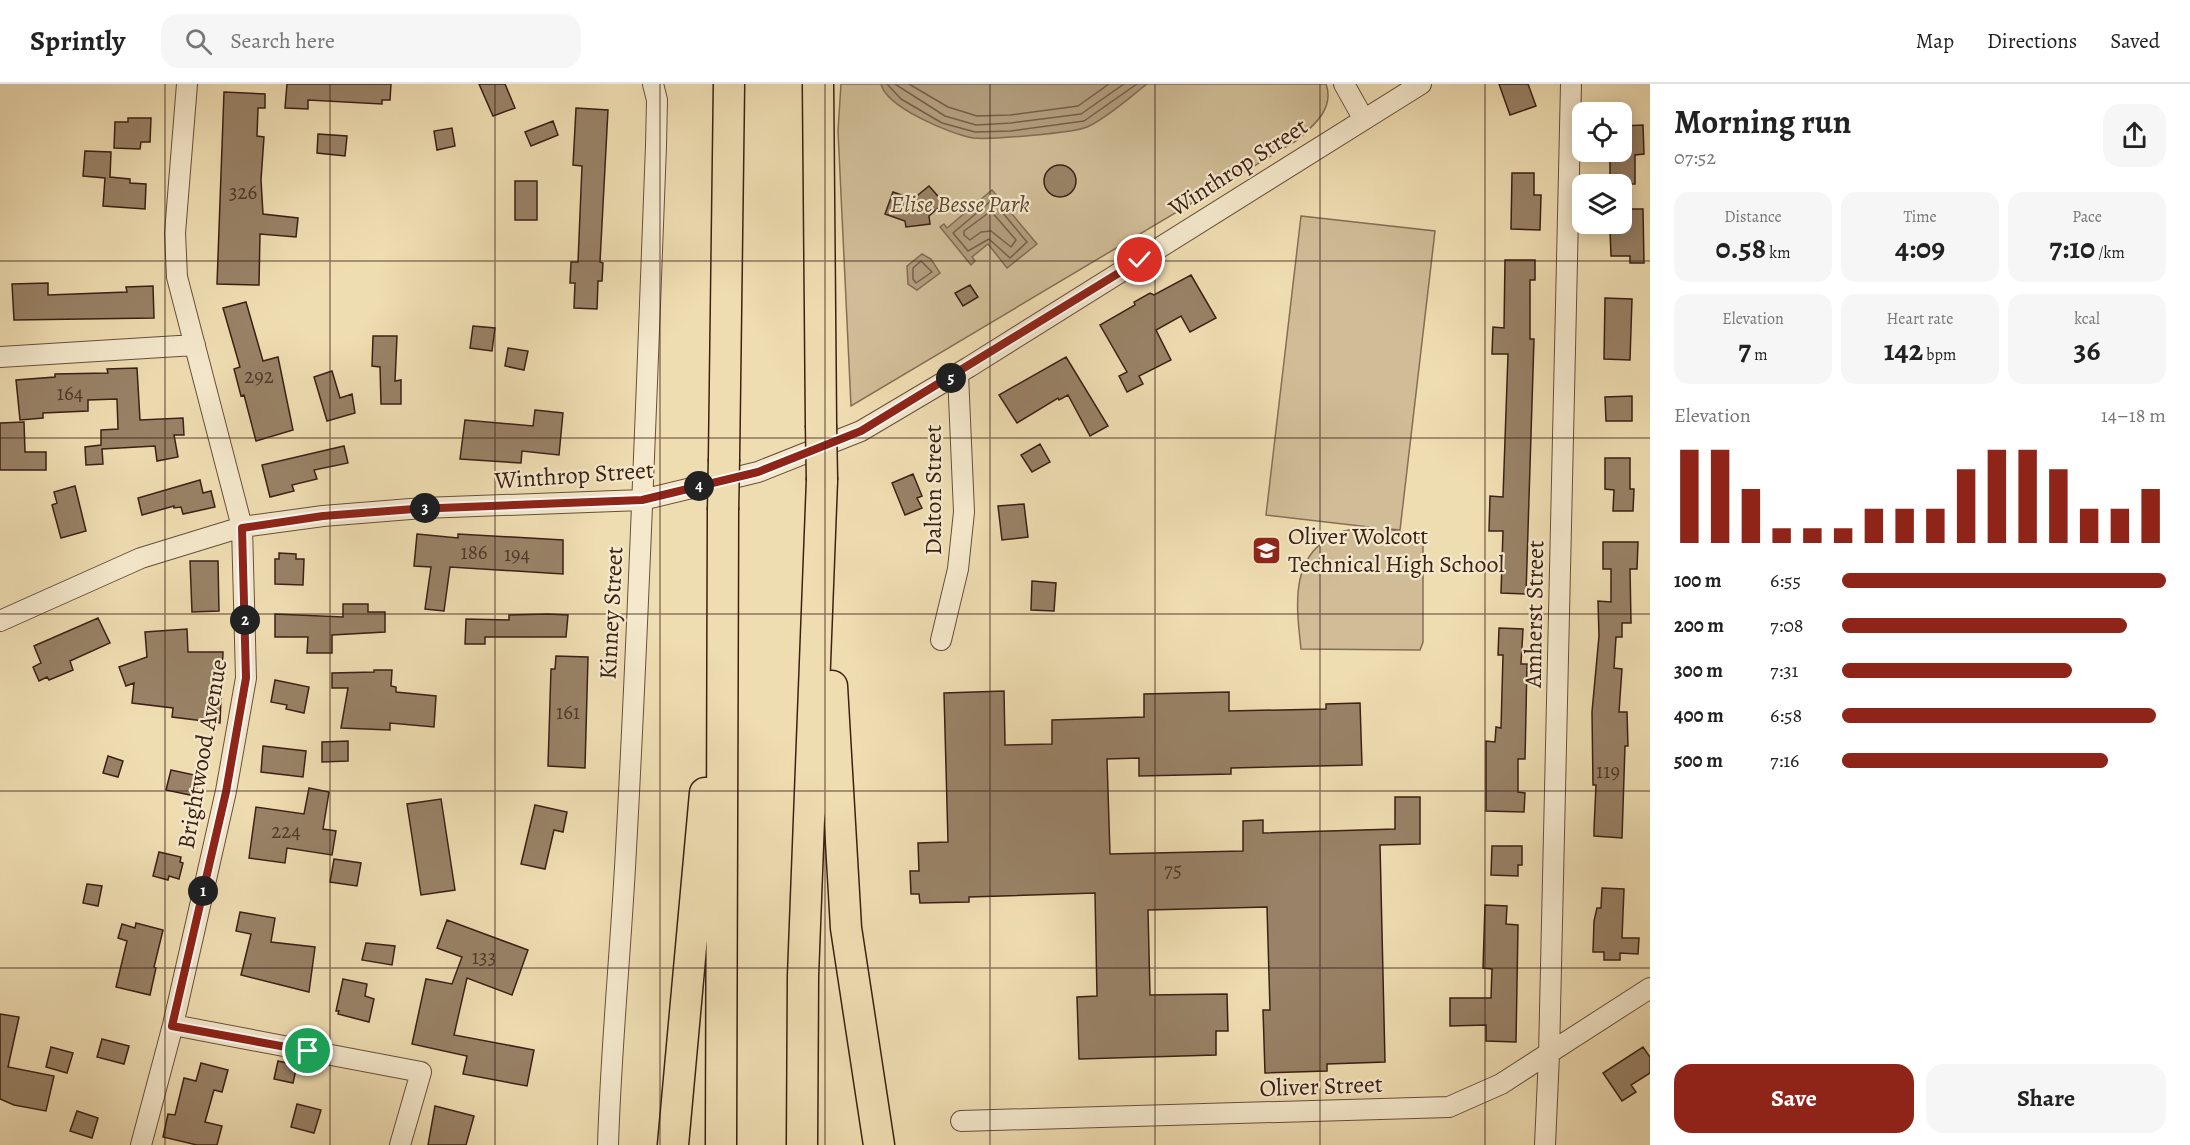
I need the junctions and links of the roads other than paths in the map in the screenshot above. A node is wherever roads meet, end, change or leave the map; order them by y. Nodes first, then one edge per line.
1 (187, 84) edge
2 (652, 84) edge
3 (729, 84) edge
4 (818, 84) edge
5 (1344, 84) edge
6 (1421, 84) edge
7 (1571, 84) edge
8 (1363, 118) junction
9 (195, 345) junction
10 (0, 357) edge
11 (958, 374) junction
12 (642, 500) junction
13 (823, 519) junction
14 (242, 528) junction
15 (0, 621) edge
16 (721, 635) junction
17 (941, 640) dead end
18 (1650, 988) edge
19 (172, 1026) junction
20 (1549, 1054) junction
21 (961, 1121) dead end
22 (141, 1145) edge
23 (400, 1145) edge
24 (608, 1145) edge
25 (673, 1145) edge
26 (721, 1145) edge
27 (802, 1145) edge
28 (879, 1145) edge
29 (1545, 1145) edge

1 - 9 street, Brightwood Avenue
2 - 12 street, Kinney Street
3 - 16 highway, bridge
4 - 13 highway, bridge
5 - 8 street
6 - 8 street, Winthrop Street
7 - 20 street, Amherst Street
8 - 11 street, Winthrop Street
9 - 10 street
9 - 14 street, Brightwood Avenue
11 - 12 street, Winthrop Street
11 - 17 street, Dalton Street
12 - 14 street, Winthrop Street
12 - 24 street, Kinney Street
13 - 27 highway
13 - 28 highway
14 - 15 street, Winthrop Street
14 - 19 street, Brightwood Avenue
16 - 25 highway
16 - 26 highway
18 - 20 street, Oliver Street
19 - 22 street, Brightwood Avenue
19 - 23 street
20 - 21 street, Oliver Street
20 - 29 street, Amherst Street

